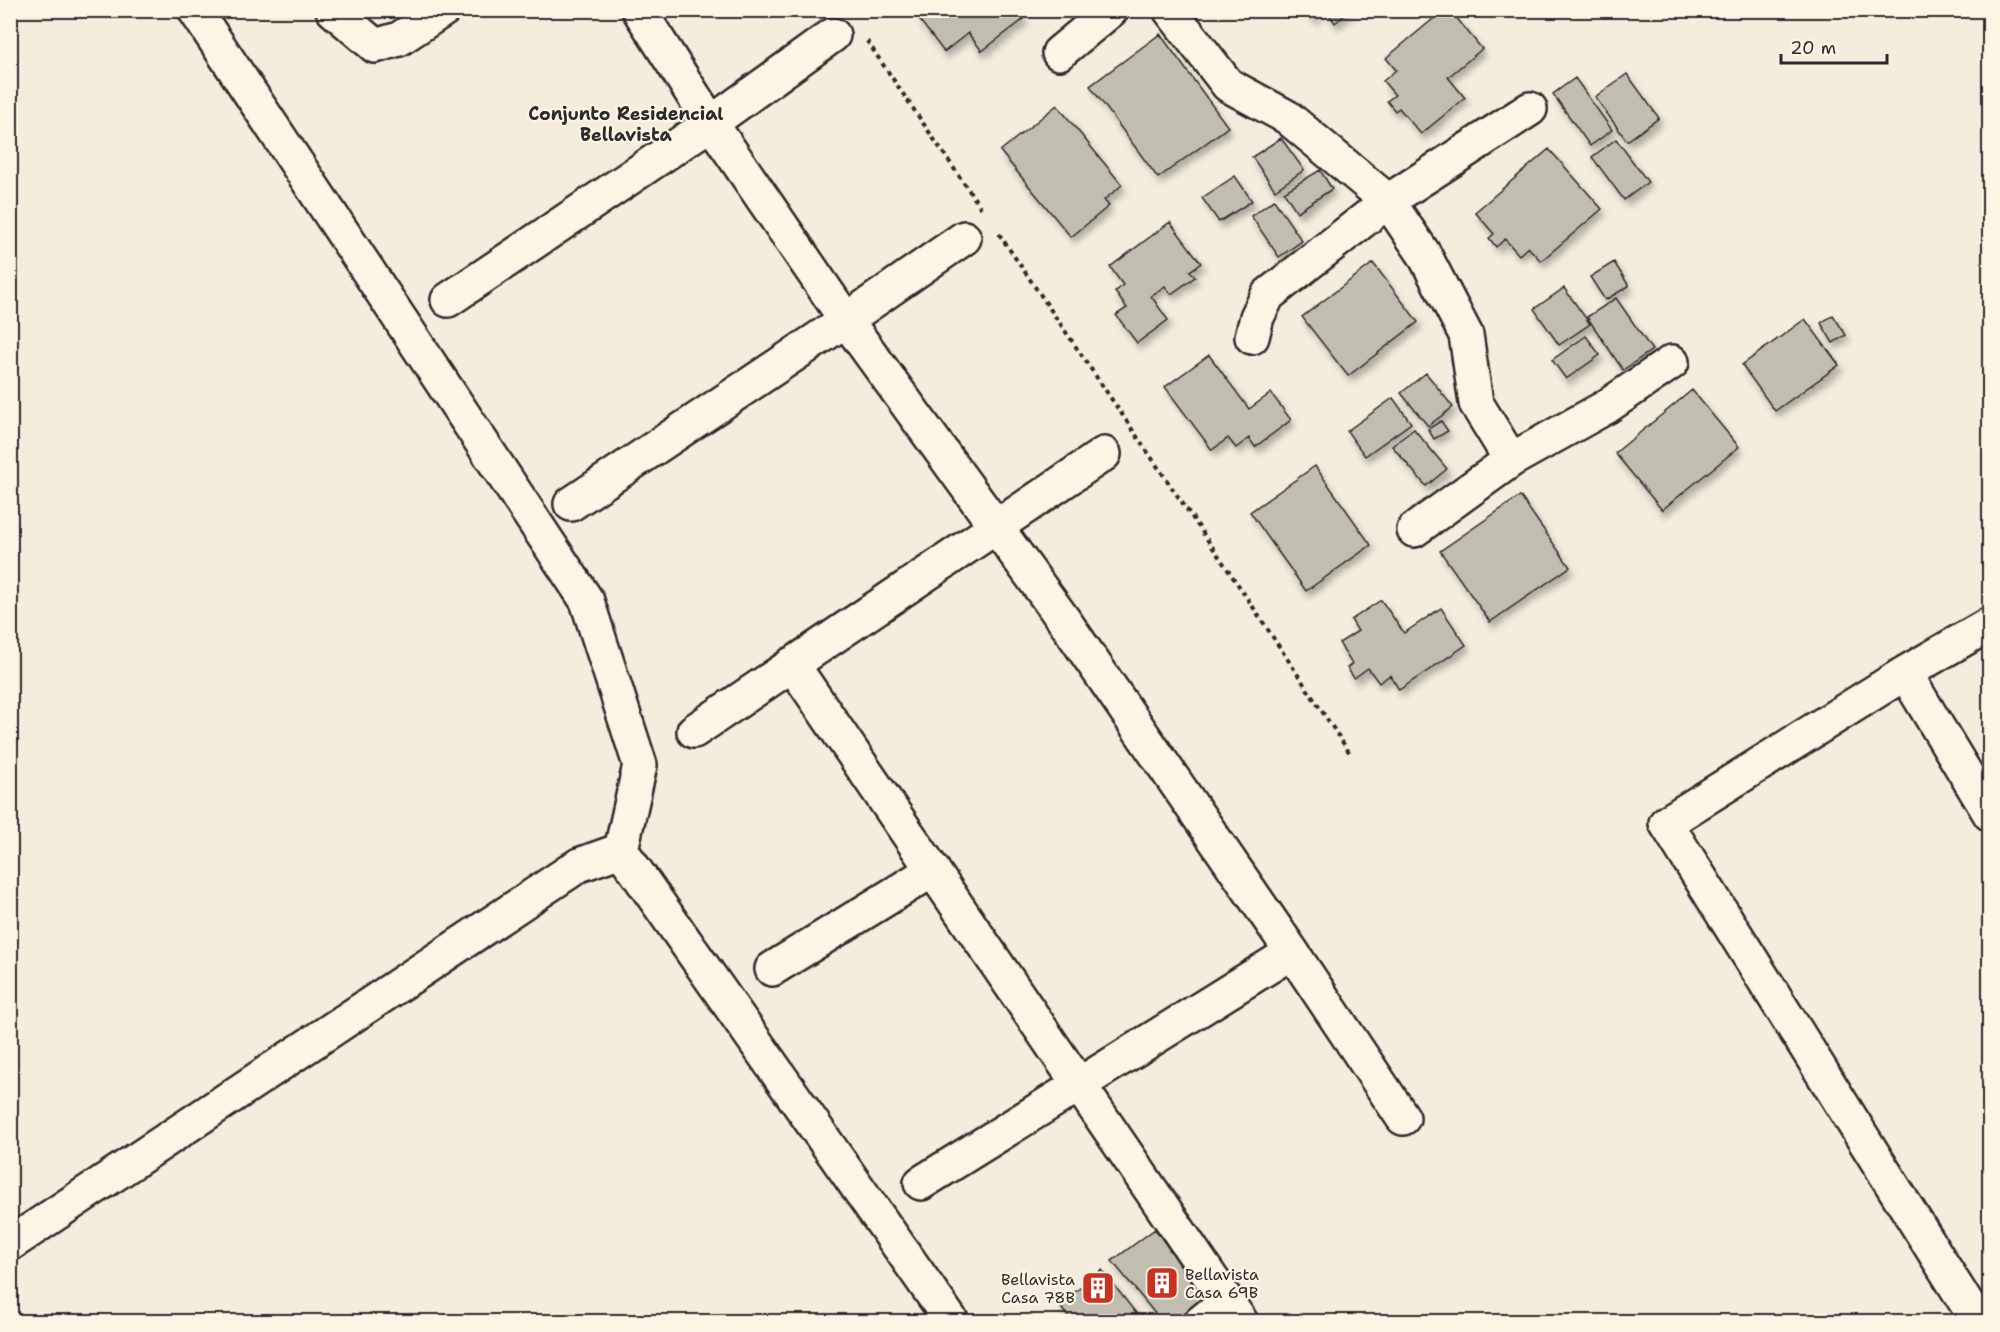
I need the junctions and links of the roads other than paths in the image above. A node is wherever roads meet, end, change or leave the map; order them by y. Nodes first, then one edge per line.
1 (195, 10) edge
2 (333, 10) edge
3 (443, 10) edge
4 (639, 10) edge
5 (1111, 10) edge
6 (1170, 10) edge
7 (833, 35) dead end
8 (1059, 53) dead end
9 (1530, 109) dead end
10 (711, 123) junction
11 (1388, 201) junction
12 (964, 238) dead end
13 (448, 300) dead end
14 (846, 320) junction
15 (1252, 337) dead end
16 (1672, 362) dead end
17 (1104, 454) dead end
18 (1511, 460) junction
19 (571, 504) dead end
20 (995, 526) junction
21 (1414, 531) dead end
22 (1989, 624) edge
23 (792, 663) junction
24 (1905, 673) junction
25 (694, 731) dead end
26 (1989, 814) edge
27 (621, 850) junction
28 (933, 870) junction
29 (1292, 952) junction
30 (772, 969) dead end
31 (1079, 1083) junction
32 (1403, 1118) dead end
33 (921, 1183) dead end
34 (10, 1244) edge
35 (1234, 1311) edge
36 (952, 1322) edge
37 (1201, 1322) edge
38 (1978, 1322) edge

1 - 27 street
2 - 3 street
4 - 10 street
5 - 8 street
6 - 11 street
7 - 10 street
9 - 11 street
10 - 13 street
10 - 14 street
11 - 15 street
11 - 18 street
12 - 14 street
14 - 19 street
14 - 20 street
16 - 18 street
17 - 20 street
18 - 21 street
20 - 23 street
20 - 29 street
22 - 24 street
23 - 25 street
23 - 28 street
24 - 26 street
24 - 38 street
27 - 34 street
27 - 36 street
28 - 30 street
28 - 31 street
29 - 31 street
29 - 32 street
31 - 33 street
31 - 35 street
35 - 37 street

